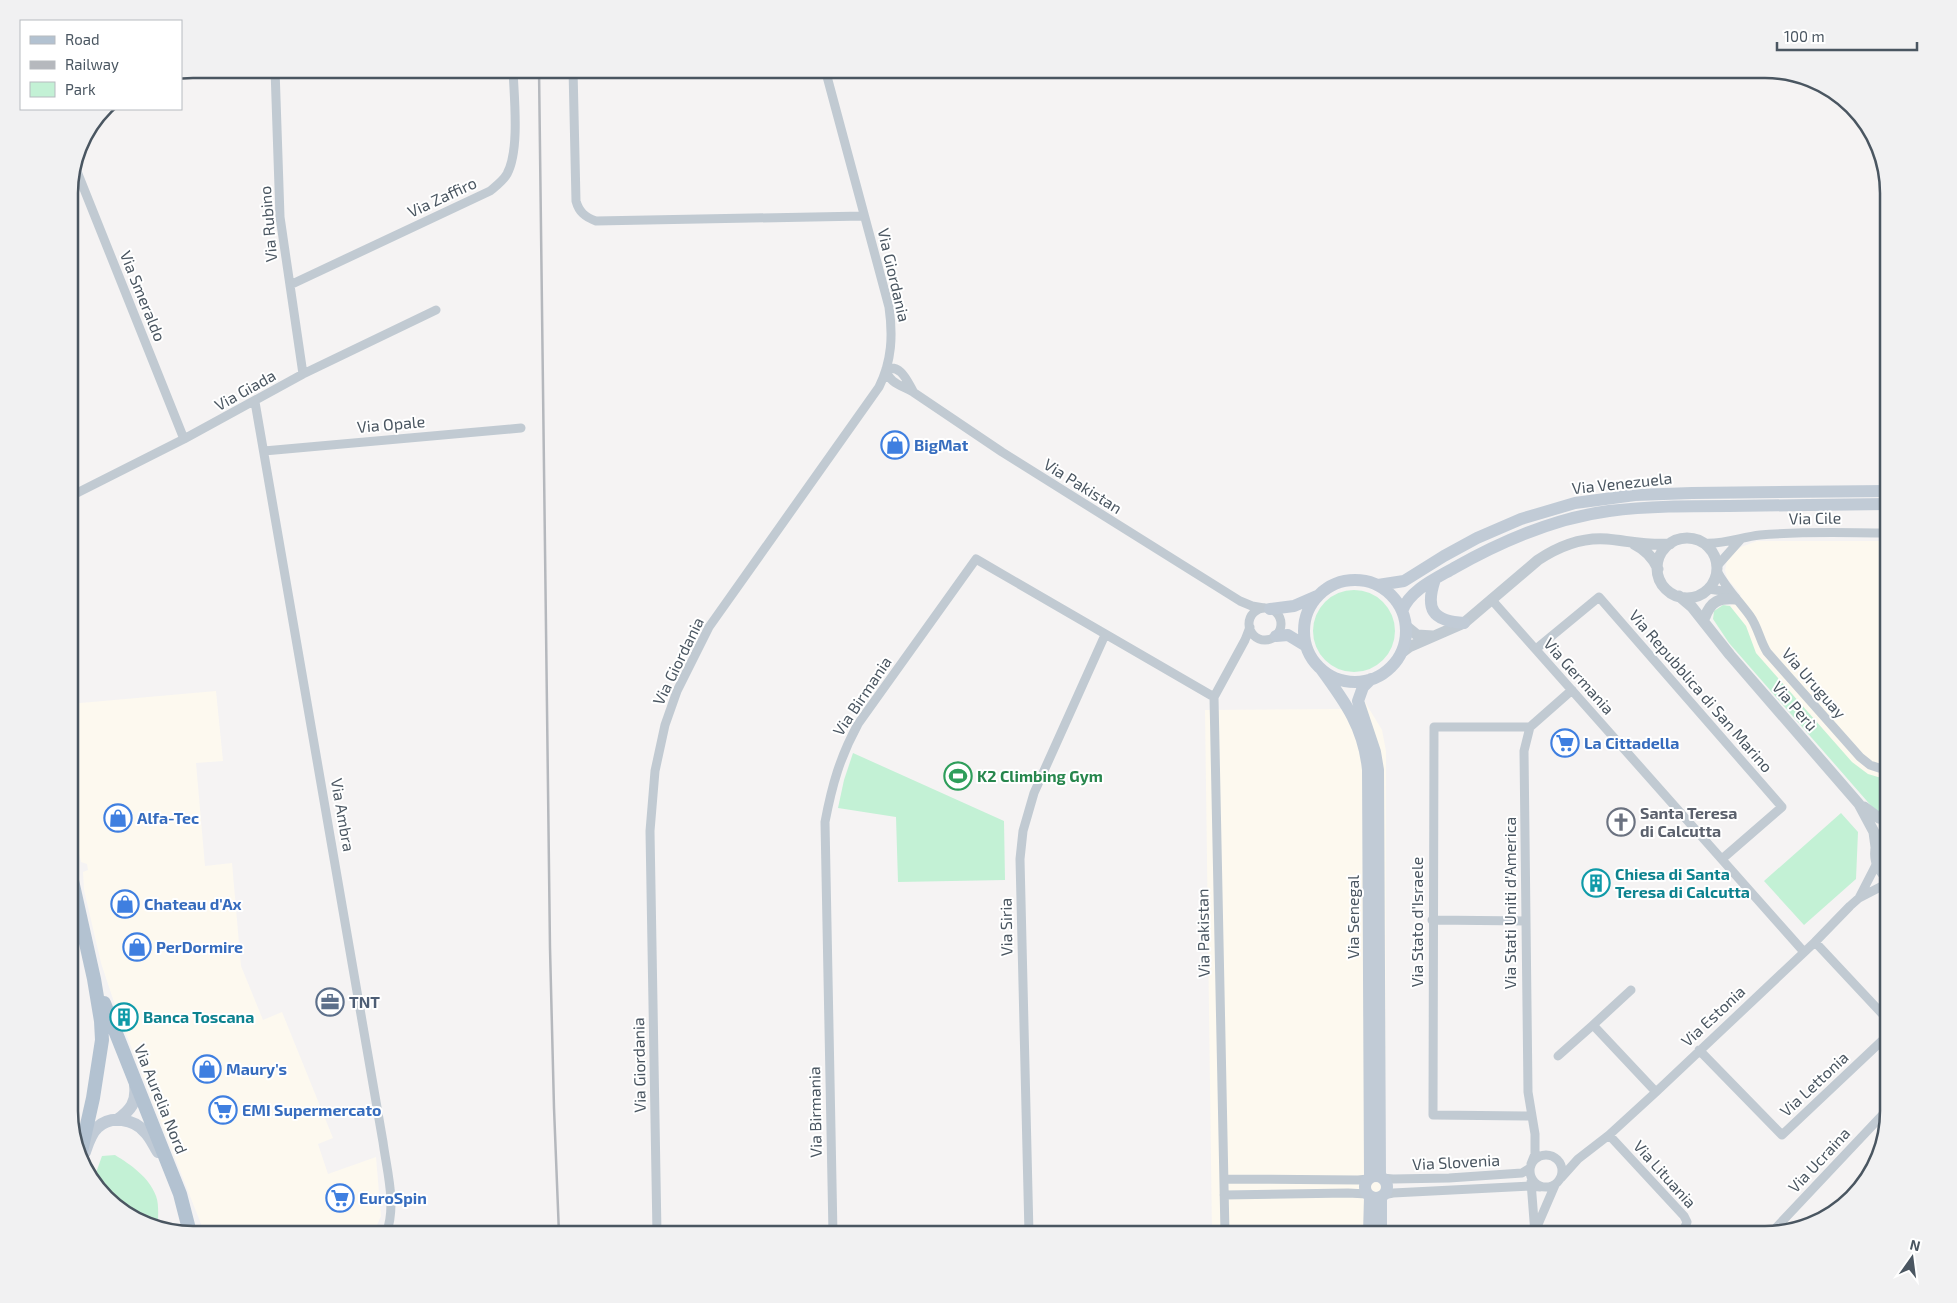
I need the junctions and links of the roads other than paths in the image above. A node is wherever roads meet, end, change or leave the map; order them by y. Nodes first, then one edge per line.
1 (275, 78) edge
2 (513, 78) edge
3 (573, 78) edge
4 (827, 78) edge
5 (79, 177) edge
6 (864, 216) junction
7 (290, 285) junction
8 (436, 310) dead end
9 (891, 352) junction
10 (886, 370) junction
11 (899, 370) junction
12 (303, 374) junction
13 (896, 383) junction
14 (879, 387) junction
15 (913, 392) junction
16 (255, 402) junction
17 (521, 428) dead end
18 (184, 439) junction
19 (264, 451) junction
20 (1880, 491) edge
21 (78, 492) edge
22 (1880, 504) edge
23 (1880, 533) edge
24 (1742, 539) junction
25 (1628, 542) junction
26 (1703, 543) junction
27 (1670, 544) junction
28 (1717, 569) junction
29 (1658, 570) junction
30 (1435, 579) junction
31 (1378, 585) junction
32 (1706, 591) junction
33 (1317, 596) junction
34 (1679, 596) junction
35 (1491, 599) junction
36 (1735, 599) junction
37 (1240, 601) junction
38 (1267, 608) junction
39 (1402, 611) junction
40 (1705, 617) junction
41 (1464, 623) junction
42 (1250, 624) junction
43 (1406, 626) junction
44 (1708, 629) junction
45 (1105, 636) junction
46 (1276, 636) junction
47 (1435, 636) junction
48 (1256, 637) junction
49 (1245, 640) junction
50 (1306, 646) junction
51 (1536, 650) junction
52 (1401, 653) junction
53 (1321, 669) junction
54 (1370, 679) junction
55 (1572, 690) junction
56 (1214, 698) junction
57 (1530, 728) junction
58 (1880, 768) edge
59 (1859, 804) junction
60 (1880, 818) edge
61 (1880, 839) edge
62 (1876, 847) junction
63 (1722, 859) junction
64 (1877, 863) junction
65 (1880, 871) edge
66 (1880, 887) edge
67 (1859, 898) junction
68 (78, 907) edge
69 (1432, 920) junction
70 (1526, 921) junction
71 (1815, 942) junction
72 (1804, 952) junction
73 (94, 979) junction
74 (1631, 990) dead end
75 (1880, 1011) edge
76 (1593, 1025) junction
77 (1880, 1043) edge
78 (1699, 1050) junction
79 (1558, 1056) dead end
80 (135, 1082) junction
81 (1656, 1092) junction
82 (1530, 1116) junction
83 (1879, 1119) edge
84 (118, 1120) junction
85 (1535, 1134) junction
86 (1608, 1135) junction
87 (83, 1145) edge
88 (85, 1152) edge
89 (1585, 1154) junction
90 (1554, 1157) junction
91 (173, 1176) junction
92 (1375, 1177) junction
93 (1561, 1178) junction
94 (1224, 1179) junction
95 (1531, 1180) junction
96 (1555, 1185) junction
97 (1224, 1195) junction
98 (1375, 1196) junction
99 (185, 1213) junction
100 (1779, 1225) edge
101 (188, 1226) edge
102 (193, 1226) edge
103 (388, 1226) edge
104 (657, 1226) edge
105 (832, 1226) edge
106 (1029, 1226) edge
107 (1225, 1226) edge
108 (1370, 1226) edge
109 (1380, 1226) edge
110 (1534, 1226) edge
111 (1537, 1226) edge
112 (1685, 1226) edge

1 - 7 street, Via Rubino
2 - 7 street, Via Zaffiro
3 - 6 street, Via Giordania
4 - 6 street, Via Giordania
5 - 18 street, Via Smeraldo
6 - 9 street, Via Giordania
7 - 12 street, Via Rubino
8 - 12 street, Via Giada
9 - 10 street, Via Giordania
9 - 11 street, Via Pakistan
10 - 11 street
10 - 13 street, Via Pakistan
10 - 14 street, Via Giordania
11 - 15 street, Via Pakistan
12 - 16 street, Via Giada
13 - 14 street
13 - 15 street, Via Pakistan
14 - 104 street, Via Giordania
15 - 37 street, Via Pakistan
16 - 18 street, Via Giada
16 - 19 street, Via Ambra
17 - 19 street, Via Opale
18 - 21 street, Via Giada
19 - 103 street, Via Ambra
20 - 31 main road, Via Venezuela
22 - 30 main road, Via Venezuela
23 - 24 street, Via Cile
24 - 26 street, Via Cile
24 - 28 street
25 - 27 street, Via Perù
25 - 29 street, Via Perù
25 - 35 street, Via Perù
26 - 27 street, Via Perù
26 - 28 street
27 - 29 street
28 - 32 street, Via Perù
28 - 36 street, Via Uruguay
29 - 34 street, Via Perù
30 - 39 main road, Via Venezuela
30 - 41 main road
31 - 33 main road, Via Venezuela
31 - 39 main road
32 - 34 street
32 - 36 street
32 - 40 street, Via Perù
33 - 38 main road, Via Venezuela
33 - 50 main road
34 - 44 street, Via Perù
35 - 41 street, Via Perù
35 - 51 street, Via Germania
36 - 40 street
36 - 58 street, Via Uruguay
37 - 38 street, Via Pakistan
37 - 42 street
38 - 42 street, Via Pakistan
38 - 46 street
39 - 43 main road
40 - 44 street, Via Perù
41 - 47 street, Via Perù
42 - 48 street
42 - 49 street, Via Pakistan
43 - 47 street
43 - 52 main road
44 - 59 street, Via Perù
45 - 56 street, Via Birmania
45 - 105 street, Via Birmania
45 - 106 street, Via Siria
46 - 48 street
46 - 50 main road
47 - 52 street, Via Perù
48 - 49 street
49 - 56 street, Via Pakistan
50 - 53 main road
51 - 55 street, Via Germania
51 - 63 street, Via Repubblica di San Marino
52 - 54 main road
53 - 54 main road
53 - 92 main road, Via Senegal
54 - 92 main road, Via Senegal
55 - 57 street
55 - 63 street, Via Germania
56 - 94 street, Via Pakistan
57 - 69 street, Via Stato d'Israele
57 - 70 street, Via Stati Uniti d'America
59 - 60 street, Via Perù
59 - 62 street, Via Perù
61 - 62 street
62 - 64 street, Via Perù
63 - 72 street, Via Germania
64 - 65 street
64 - 67 street, Via Estonia
66 - 67 street, Via Estonia
67 - 71 street, Via Estonia
68 - 73 main road, Via Aurelia Nord
69 - 70 street
69 - 82 street, Via Stato d'Israele
70 - 82 street, Via Stati Uniti d'America
71 - 72 street, Via Estonia
71 - 75 street
72 - 78 street, Via Estonia
73 - 80 main road, Via Aurelia Nord
73 - 87 main road, Via Aurelia Nord
74 - 76 street
76 - 79 street
76 - 81 street
77 - 78 street, Via Lettonia
78 - 81 street, Via Estonia
80 - 84 main road
80 - 91 main road, Via Aurelia Nord
81 - 86 street, Via Estonia
82 - 85 street, Via Stati Uniti d'America
83 - 100 street, Via Ucraina
84 - 88 main road
84 - 91 main road
85 - 90 street, Via Stati Uniti d'America
85 - 95 street, Via Stati Uniti d'America
86 - 89 street, Via Estonia
86 - 112 street, Via Lituania
89 - 90 street, Via Estonia
89 - 93 street, Via Estonia
90 - 93 street
90 - 95 street
91 - 99 main road, Via Aurelia Nord
92 - 94 street, Via Slovenia
92 - 95 street, Via Slovenia
92 - 98 main road
92 - 98 main road
93 - 96 street
94 - 97 street, Via Pakistan
95 - 96 street
95 - 98 street, Via Slovenia
95 - 110 street, Via Stati Uniti d'America
96 - 111 street, Via Stati Uniti d'America
97 - 98 street, Via Slovenia
97 - 107 street, Via Pakistan
98 - 108 main road
98 - 109 main road
99 - 101 main road, Via Aurelia Nord
99 - 102 street

